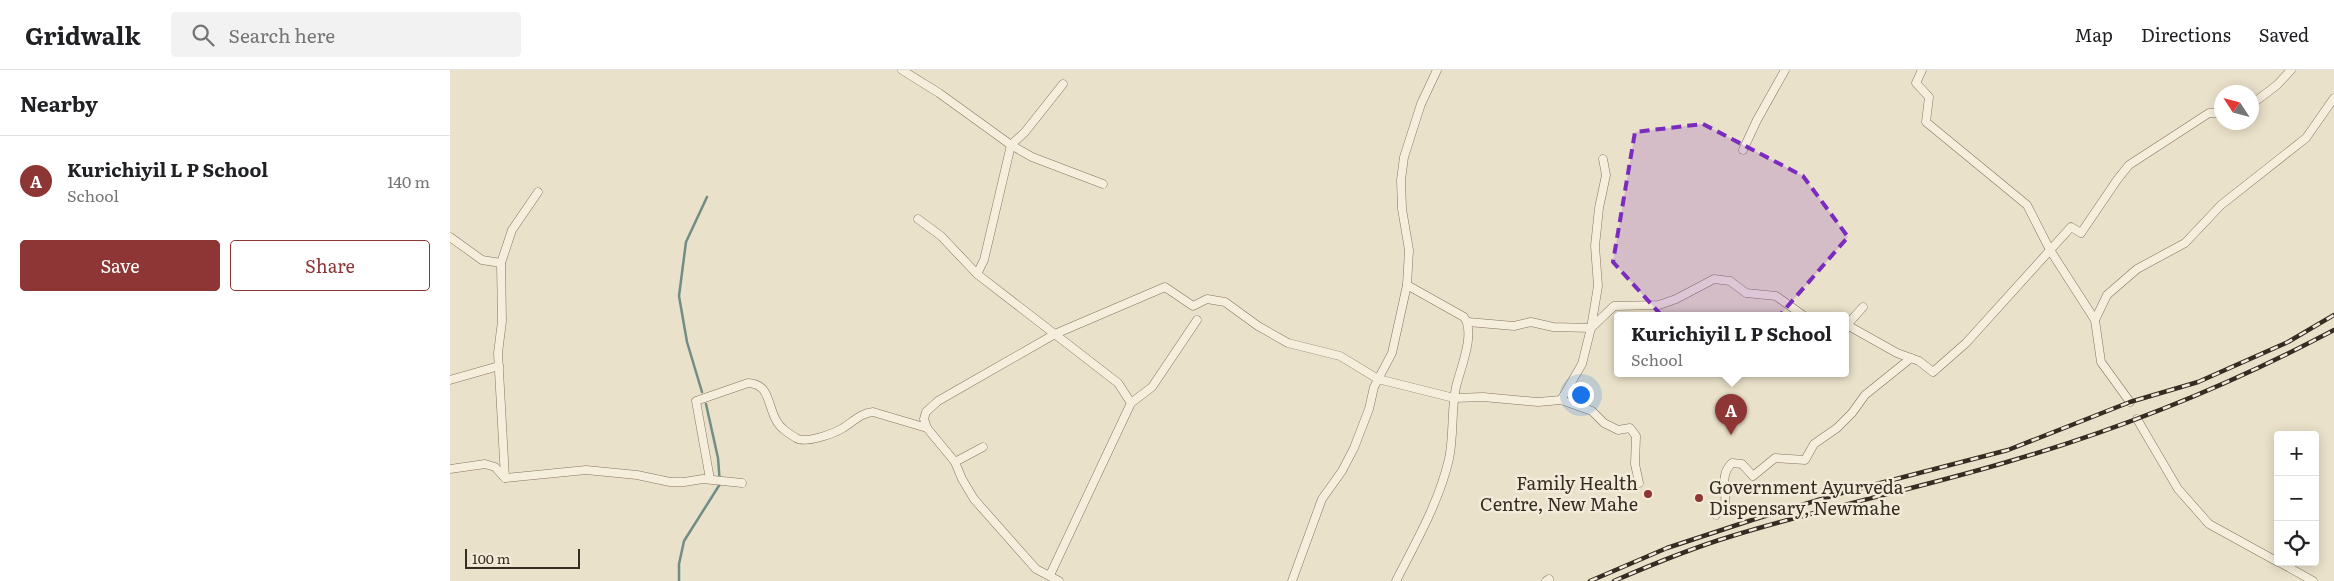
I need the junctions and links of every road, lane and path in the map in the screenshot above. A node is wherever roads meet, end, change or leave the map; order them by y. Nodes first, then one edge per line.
1 (902, 70) edge
2 (1437, 70) edge
3 (1785, 70) edge
4 (1922, 70) edge
5 (2291, 70) edge
6 (1063, 84) dead end
7 (2334, 98) edge
8 (2259, 99) edge
9 (2214, 113) edge
10 (1011, 146) junction
11 (1743, 150) dead end
12 (1603, 160) dead end
13 (1102, 184) dead end
14 (538, 192) dead end
15 (918, 219) dead end
16 (450, 237) edge
17 (2050, 250) junction
18 (501, 264) junction
19 (977, 274) junction
20 (1407, 285) junction
21 (1863, 307) dead end
22 (1798, 312) edge
23 (1197, 320) dead end
24 (2095, 320) junction
25 (1468, 322) junction
26 (1849, 323) edge
27 (1591, 328) junction
28 (1849, 328) edge
29 (1055, 334) junction
30 (1911, 358) junction
31 (498, 366) junction
32 (1378, 379) junction
33 (450, 380) edge
34 (1454, 398) junction
35 (1561, 400) junction
36 (2130, 402) dead end
37 (1131, 403) junction
38 (2137, 419) dead end
39 (927, 428) junction
40 (982, 447) dead end
41 (955, 462) junction
42 (450, 469) edge
43 (505, 478) junction
44 (713, 480) junction
45 (1639, 482) dead end
46 (742, 483) dead end
47 (1716, 515) dead end
48 (2274, 560) edge
49 (2285, 566) edge
50 (1050, 575) junction
51 (1059, 581) edge
52 (1295, 581) edge
53 (1396, 581) edge
54 (2313, 581) edge

1 - 10 street
2 - 20 street
3 - 11 street
4 - 17 street
5 - 8 street
6 - 10 street
7 - 24 street
9 - 17 street
10 - 13 street
10 - 19 street
12 - 27 street
14 - 18 street
15 - 19 street
16 - 18 street
17 - 24 street
17 - 30 street
18 - 31 street
19 - 29 street
20 - 25 street
20 - 32 street
21 - 26 street
22 - 27 street
23 - 37 street
24 - 36 street
25 - 27 street
25 - 34 street
27 - 35 street
28 - 30 street
29 - 32 street
29 - 37 street
29 - 39 street
30 - 47 street
31 - 33 street
31 - 43 street
32 - 34 street
32 - 52 street
34 - 35 street
34 - 53 street
35 - 45 street
37 - 50 street
38 - 48 street
39 - 41 street
39 - 44 street
40 - 41 street
41 - 50 street
42 - 43 street
43 - 44 street
44 - 46 street
49 - 54 street
50 - 51 street

